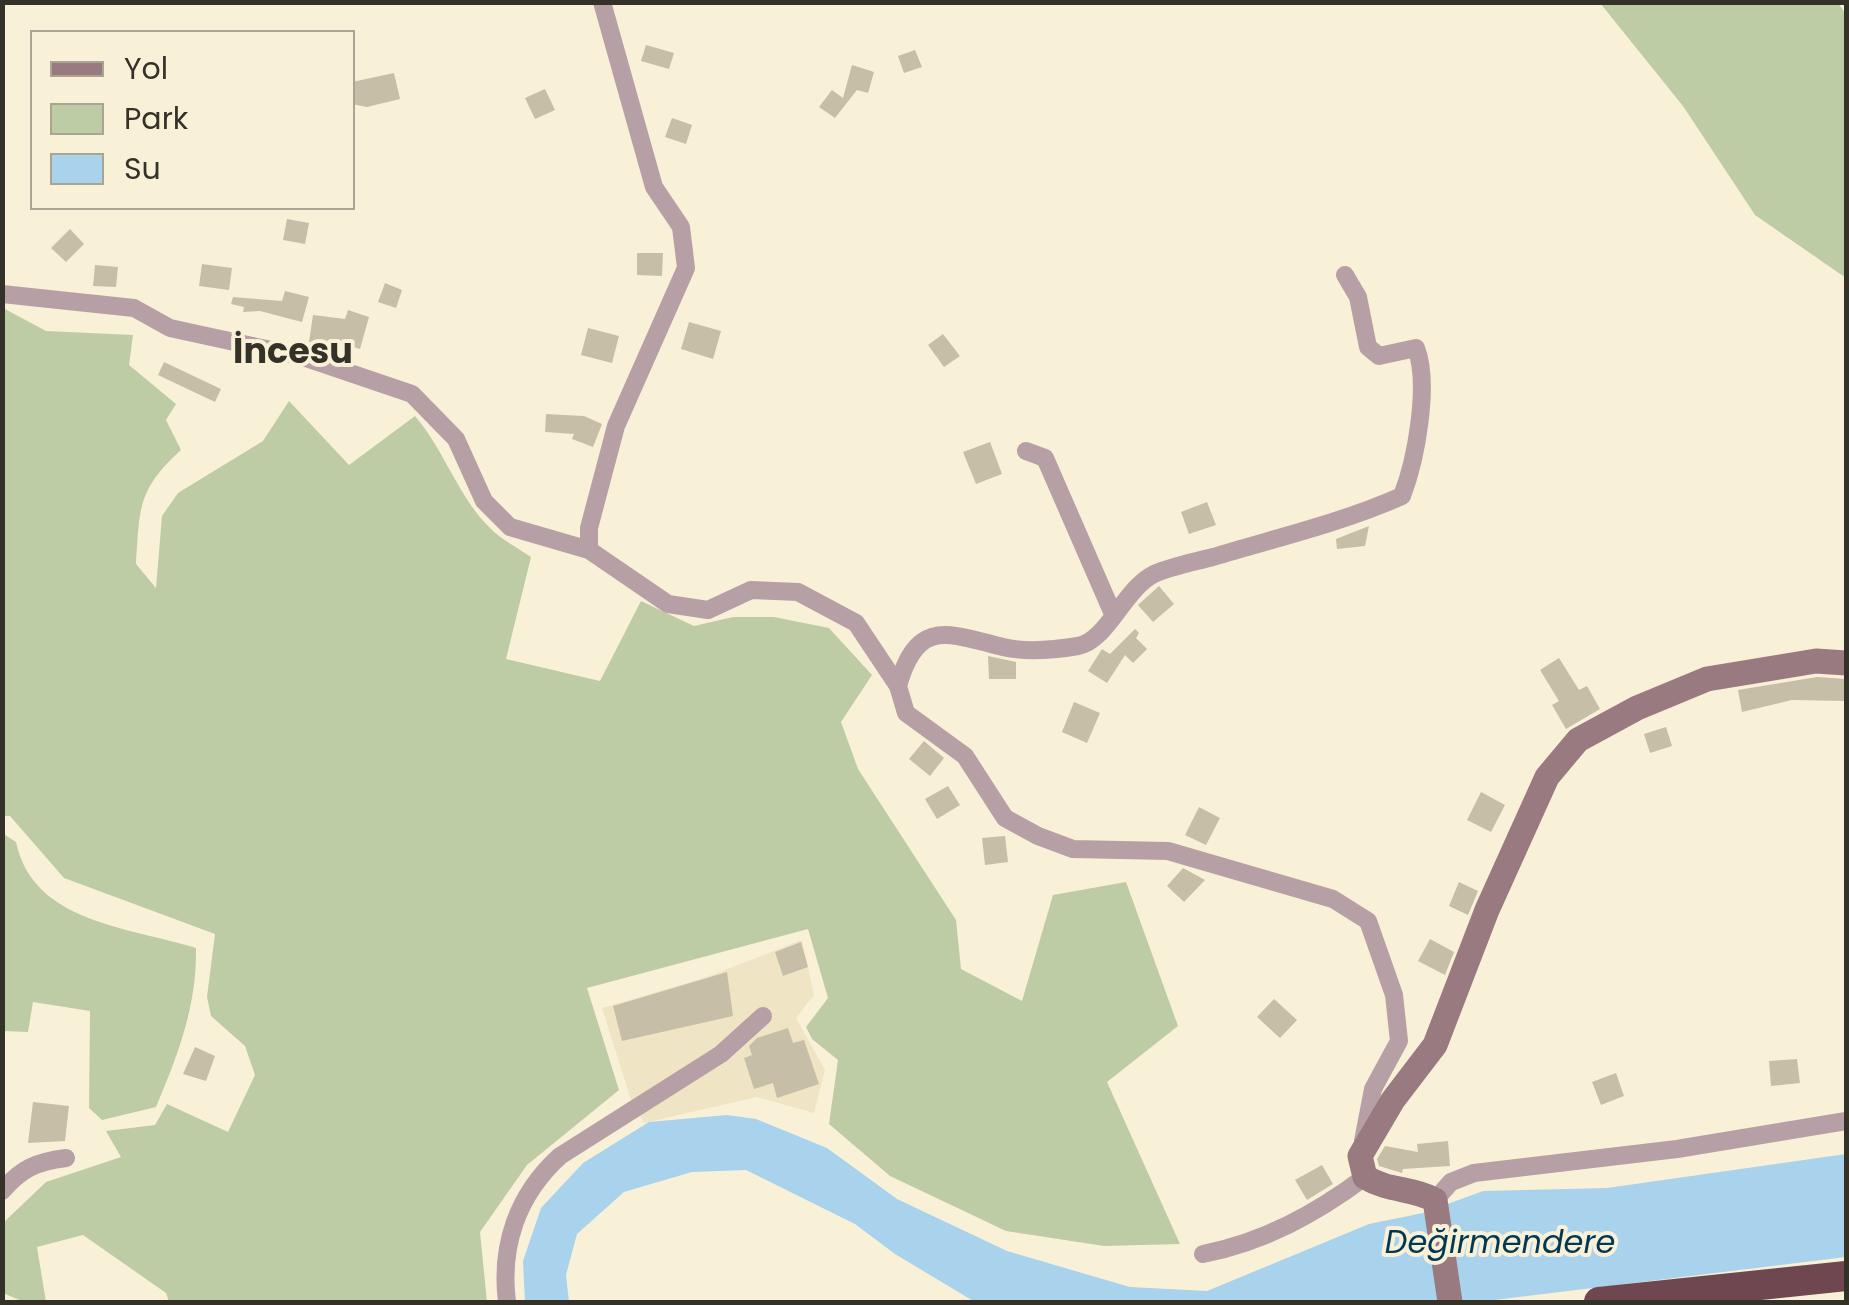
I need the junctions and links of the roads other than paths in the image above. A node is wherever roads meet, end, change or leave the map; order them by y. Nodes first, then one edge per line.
1 (602, 2) edge
2 (1345, 275) dead end
3 (2, 294) edge
4 (1026, 450) dead end
5 (589, 550) junction
6 (1114, 614) junction
7 (1846, 663) edge
8 (898, 686) junction
9 (763, 1016) dead end
10 (1846, 1122) edge
11 (66, 1158) dead end
12 (1362, 1166) junction
13 (2, 1191) edge
14 (1435, 1200) junction
15 (1202, 1254) dead end
16 (1846, 1276) edge
17 (507, 1302) edge
18 (1450, 1302) edge
19 (1598, 1302) edge

1 - 5 street
2 - 6 street
3 - 5 street
4 - 6 street
5 - 8 street
6 - 8 street
7 - 12 street
8 - 12 street
9 - 17 street
10 - 14 street
11 - 13 street
12 - 14 street
12 - 15 street
14 - 18 street
16 - 19 highway

